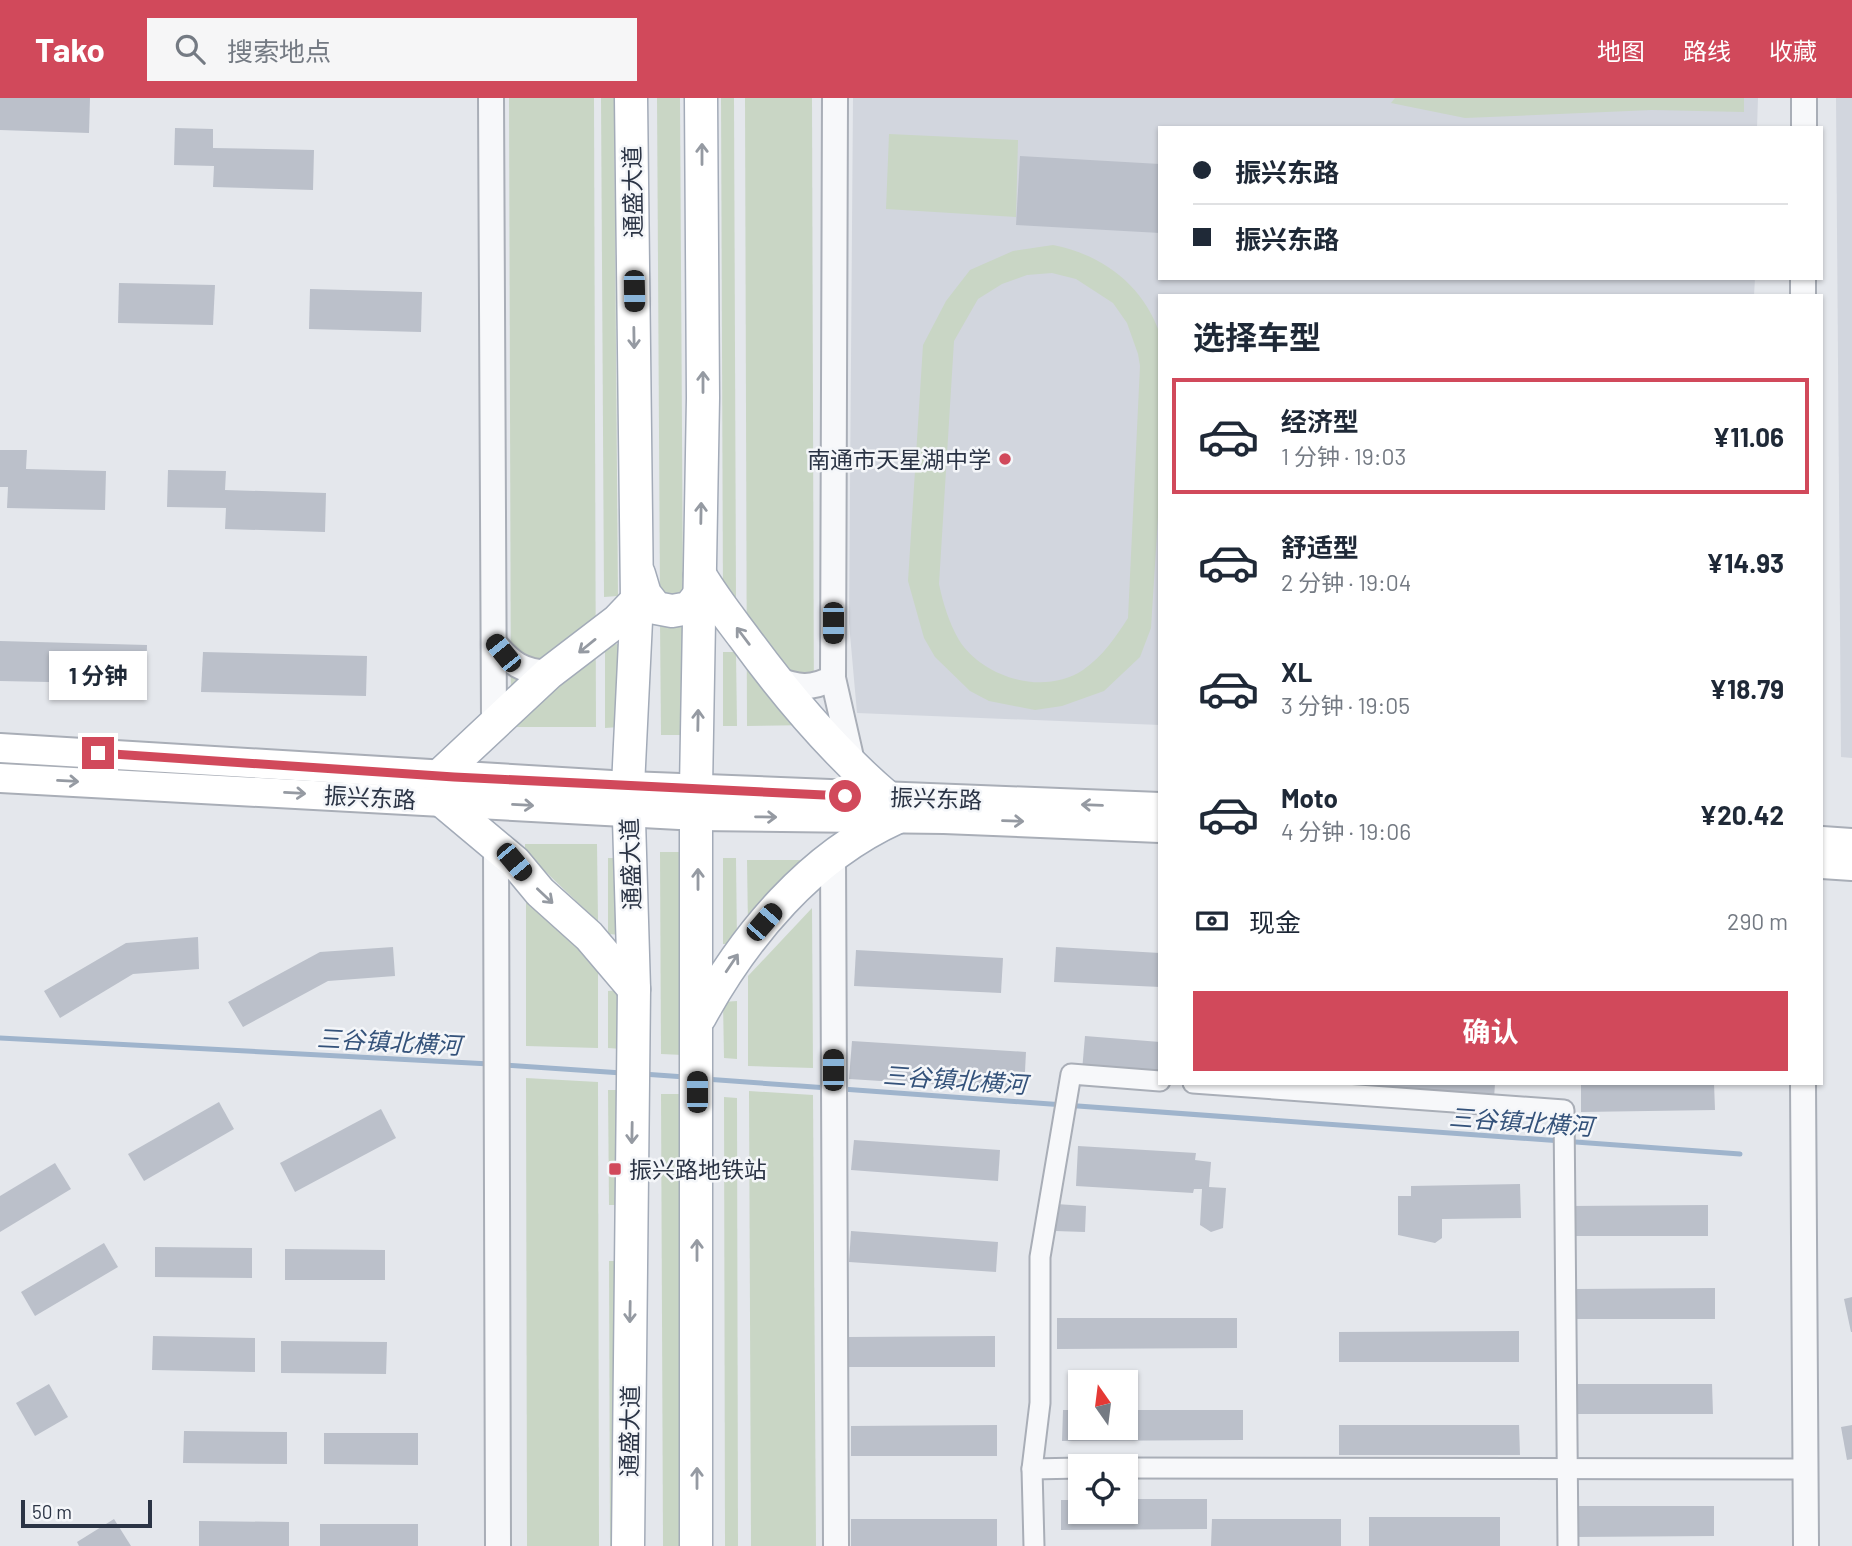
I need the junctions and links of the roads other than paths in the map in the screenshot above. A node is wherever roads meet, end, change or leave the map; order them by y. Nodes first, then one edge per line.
1 (491, 98) edge
2 (631, 98) edge
3 (701, 98) edge
4 (835, 98) edge
5 (1804, 98) edge
6 (1804, 126) edge
7 (637, 566) junction
8 (700, 584) junction
9 (637, 600) junction
10 (494, 643) junction
11 (549, 673) junction
12 (833, 678) junction
13 (774, 679) junction
14 (494, 722) junction
15 (0, 748) edge
16 (853, 767) junction
17 (0, 778) edge
18 (440, 788) junction
19 (628, 798) junction
20 (697, 802) junction
21 (891, 807) junction
22 (1158, 807) edge
23 (1158, 828) edge
24 (1823, 841) edge
25 (1852, 843) edge
26 (496, 847) junction
27 (833, 858) junction
28 (1823, 864) edge
29 (1852, 866) edge
30 (634, 989) junction
31 (698, 1021) junction
32 (1158, 1081) edge
33 (1248, 1085) edge
34 (1802, 1085) edge
35 (1304, 1087) edge
36 (1567, 1466) junction
37 (1068, 1468) edge
38 (1138, 1468) edge
39 (1032, 1469) junction
40 (1806, 1469) junction
41 (498, 1546) edge
42 (628, 1546) edge
43 (696, 1546) edge
44 (836, 1546) edge
45 (1034, 1546) edge
46 (1568, 1546) edge
47 (1807, 1546) edge

1 - 10 street
2 -> 7 main road, 通盛大道
8 -> 3 main road
4 - 12 street
5 - 6 street
7 - 8 main road
7 - 9 main road, 通盛大道
13 -> 8 main road
20 -> 8 main road
9 -> 11 main road
9 - 19 main road, 通盛大道
10 - 11 street
10 - 14 street
11 - 14 main road
12 - 13 street
12 - 16 street
13 - 16 main road
14 - 18 main road
15 - 18 main road, 振兴东路
16 - 21 main road
17 -> 18 main road, 振兴东路
18 - 19 main road, 振兴东路
18 - 26 main road
19 - 20 main road, 振兴东路
19 - 30 main road, 通盛大道
20 - 21 main road, 振兴东路
31 -> 20 main road
22 -> 21 main road, 振兴东路
21 -> 23 main road, 振兴东路
21 - 27 main road
24 - 25 main road
26 -> 30 main road
26 - 41 street
31 -> 27 main road
27 - 44 street
28 - 29 main road
30 -> 42 main road, 通盛大道
43 -> 31 main road
32 - 39 street
33 - 35 street
34 - 40 street
35 - 36 street
36 - 38 street
36 - 40 street
36 - 46 street
37 - 39 street
39 - 45 street
40 - 47 street

